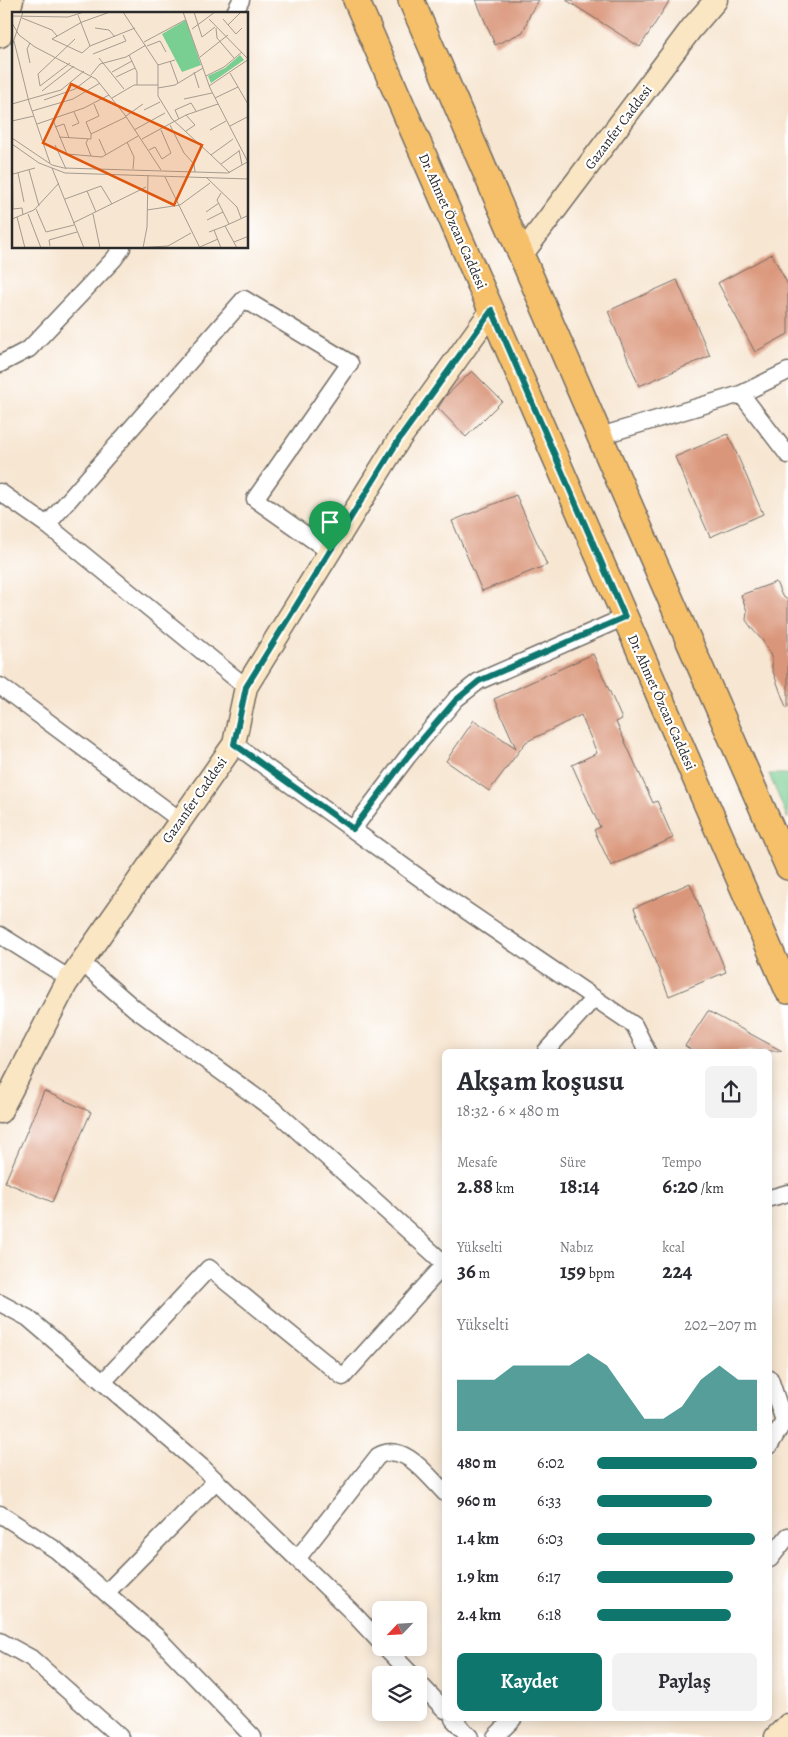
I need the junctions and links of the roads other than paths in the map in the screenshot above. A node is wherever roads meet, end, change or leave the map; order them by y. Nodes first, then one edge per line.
1 (241, 0) edge
2 (356, 0) edge
3 (411, 0) edge
4 (716, 0) edge
5 (7, 2) edge
6 (235, 12) edge
7 (0, 36) edge
8 (121, 249) edge
9 (522, 254) junction
10 (492, 310) junction
11 (0, 364) edge
12 (788, 371) edge
13 (741, 394) junction
14 (600, 436) junction
15 (788, 454) edge
16 (0, 492) edge
17 (47, 525) junction
18 (330, 552) junction
19 (625, 617) junction
20 (0, 686) edge
21 (246, 687) junction
22 (234, 744) junction
23 (180, 820) junction
24 (353, 829) junction
25 (788, 868) edge
26 (0, 934) edge
27 (75, 970) junction
28 (788, 991) edge
29 (594, 998) junction
30 (548, 1049) edge
31 (646, 1049) edge
32 (0, 1112) edge
33 (788, 1193) edge
34 (772, 1197) edge
35 (442, 1261) edge
36 (442, 1267) edge
37 (0, 1303) edge
38 (103, 1382) junction
39 (772, 1385) edge
40 (772, 1442) edge
41 (216, 1481) junction
42 (442, 1490) edge
43 (0, 1514) edge
44 (788, 1536) edge
45 (772, 1556) edge
46 (297, 1559) junction
47 (106, 1593) junction
48 (372, 1634) edge
49 (0, 1641) edge
50 (394, 1656) edge
51 (403, 1666) edge
52 (427, 1691) edge
53 (442, 1707) edge
54 (455, 1721) edge
55 (511, 1721) edge
56 (788, 1725) edge
57 (120, 1737) edge
58 (253, 1737) edge
59 (470, 1737) edge
60 (495, 1737) edge
61 (776, 1737) edge

1 - 6 street
2 - 10 main road, Dr. Ahmet Özcan Caddesi
3 - 9 main road
4 - 9 street, Gazanfer Caddesi
5 - 7 street
8 - 11 street
9 - 14 main road
10 - 18 street, Gazanfer Caddesi
10 - 19 main road, Dr. Ahmet Özcan Caddesi
12 - 13 street
13 - 14 street
13 - 15 street
14 - 25 main road
16 - 17 street
17 - 18 street
17 - 21 street
18 - 21 street, Gazanfer Caddesi
19 - 24 street
19 - 28 main road, Dr. Ahmet Özcan Caddesi
20 - 23 street
21 - 22 street, Gazanfer Caddesi
22 - 23 street, Gazanfer Caddesi
22 - 24 street
23 - 27 street, Gazanfer Caddesi
24 - 29 street
26 - 27 street
27 - 32 street, Gazanfer Caddesi
27 - 35 street
29 - 30 street
29 - 31 street
33 - 34 street
36 - 38 street
37 - 38 street
38 - 41 street
39 - 40 street
41 - 46 street
41 - 47 street
42 - 46 street
43 - 47 street
44 - 45 street
46 - 48 street
47 - 58 street
49 - 57 street
50 - 51 street
52 - 53 street
54 - 59 street
55 - 60 street
56 - 61 street

